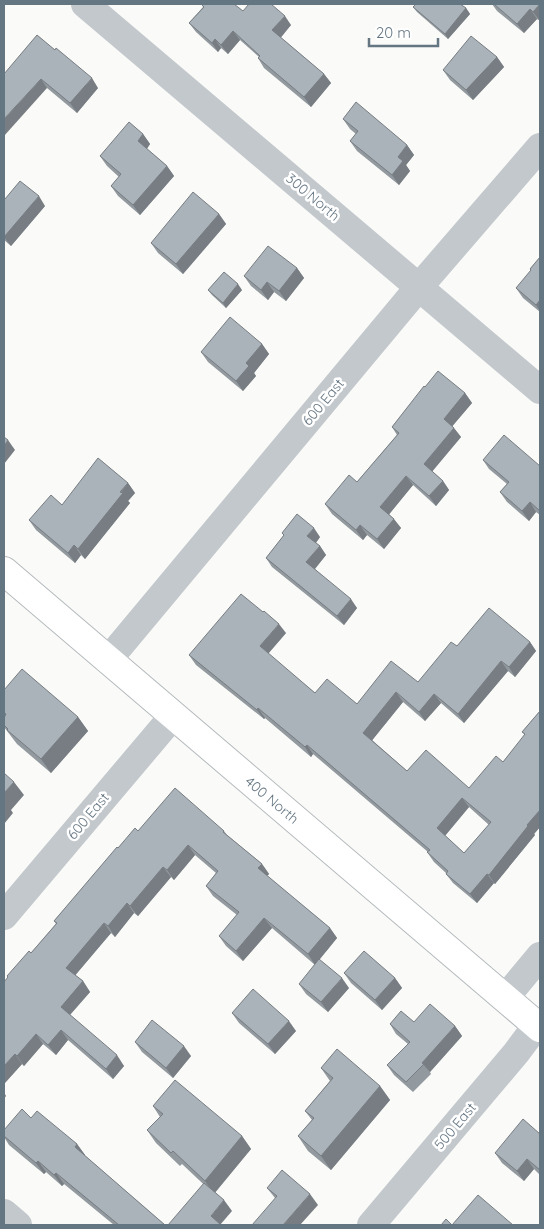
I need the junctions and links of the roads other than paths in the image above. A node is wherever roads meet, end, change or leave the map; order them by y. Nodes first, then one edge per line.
1 (85, 4) edge
2 (540, 147) edge
3 (419, 287) junction
4 (540, 390) edge
5 (4, 572) edge
6 (108, 660) junction
7 (173, 716) junction
8 (4, 916) edge
9 (540, 956) edge
10 (505, 998) junction
11 (538, 1027) edge
12 (4, 1213) edge
13 (18, 1225) edge
14 (371, 1225) edge

1 - 3 street, 300 North
2 - 3 street, 600 East
3 - 4 street, 300 North
3 - 6 street, 600 East
5 - 6 main road, 400 North
6 - 7 main road, 400 North
7 - 8 street, 600 East
7 - 10 main road, 400 North
9 - 10 street
10 - 11 main road, 400 North
11 - 14 street, 500 East
12 - 13 street

